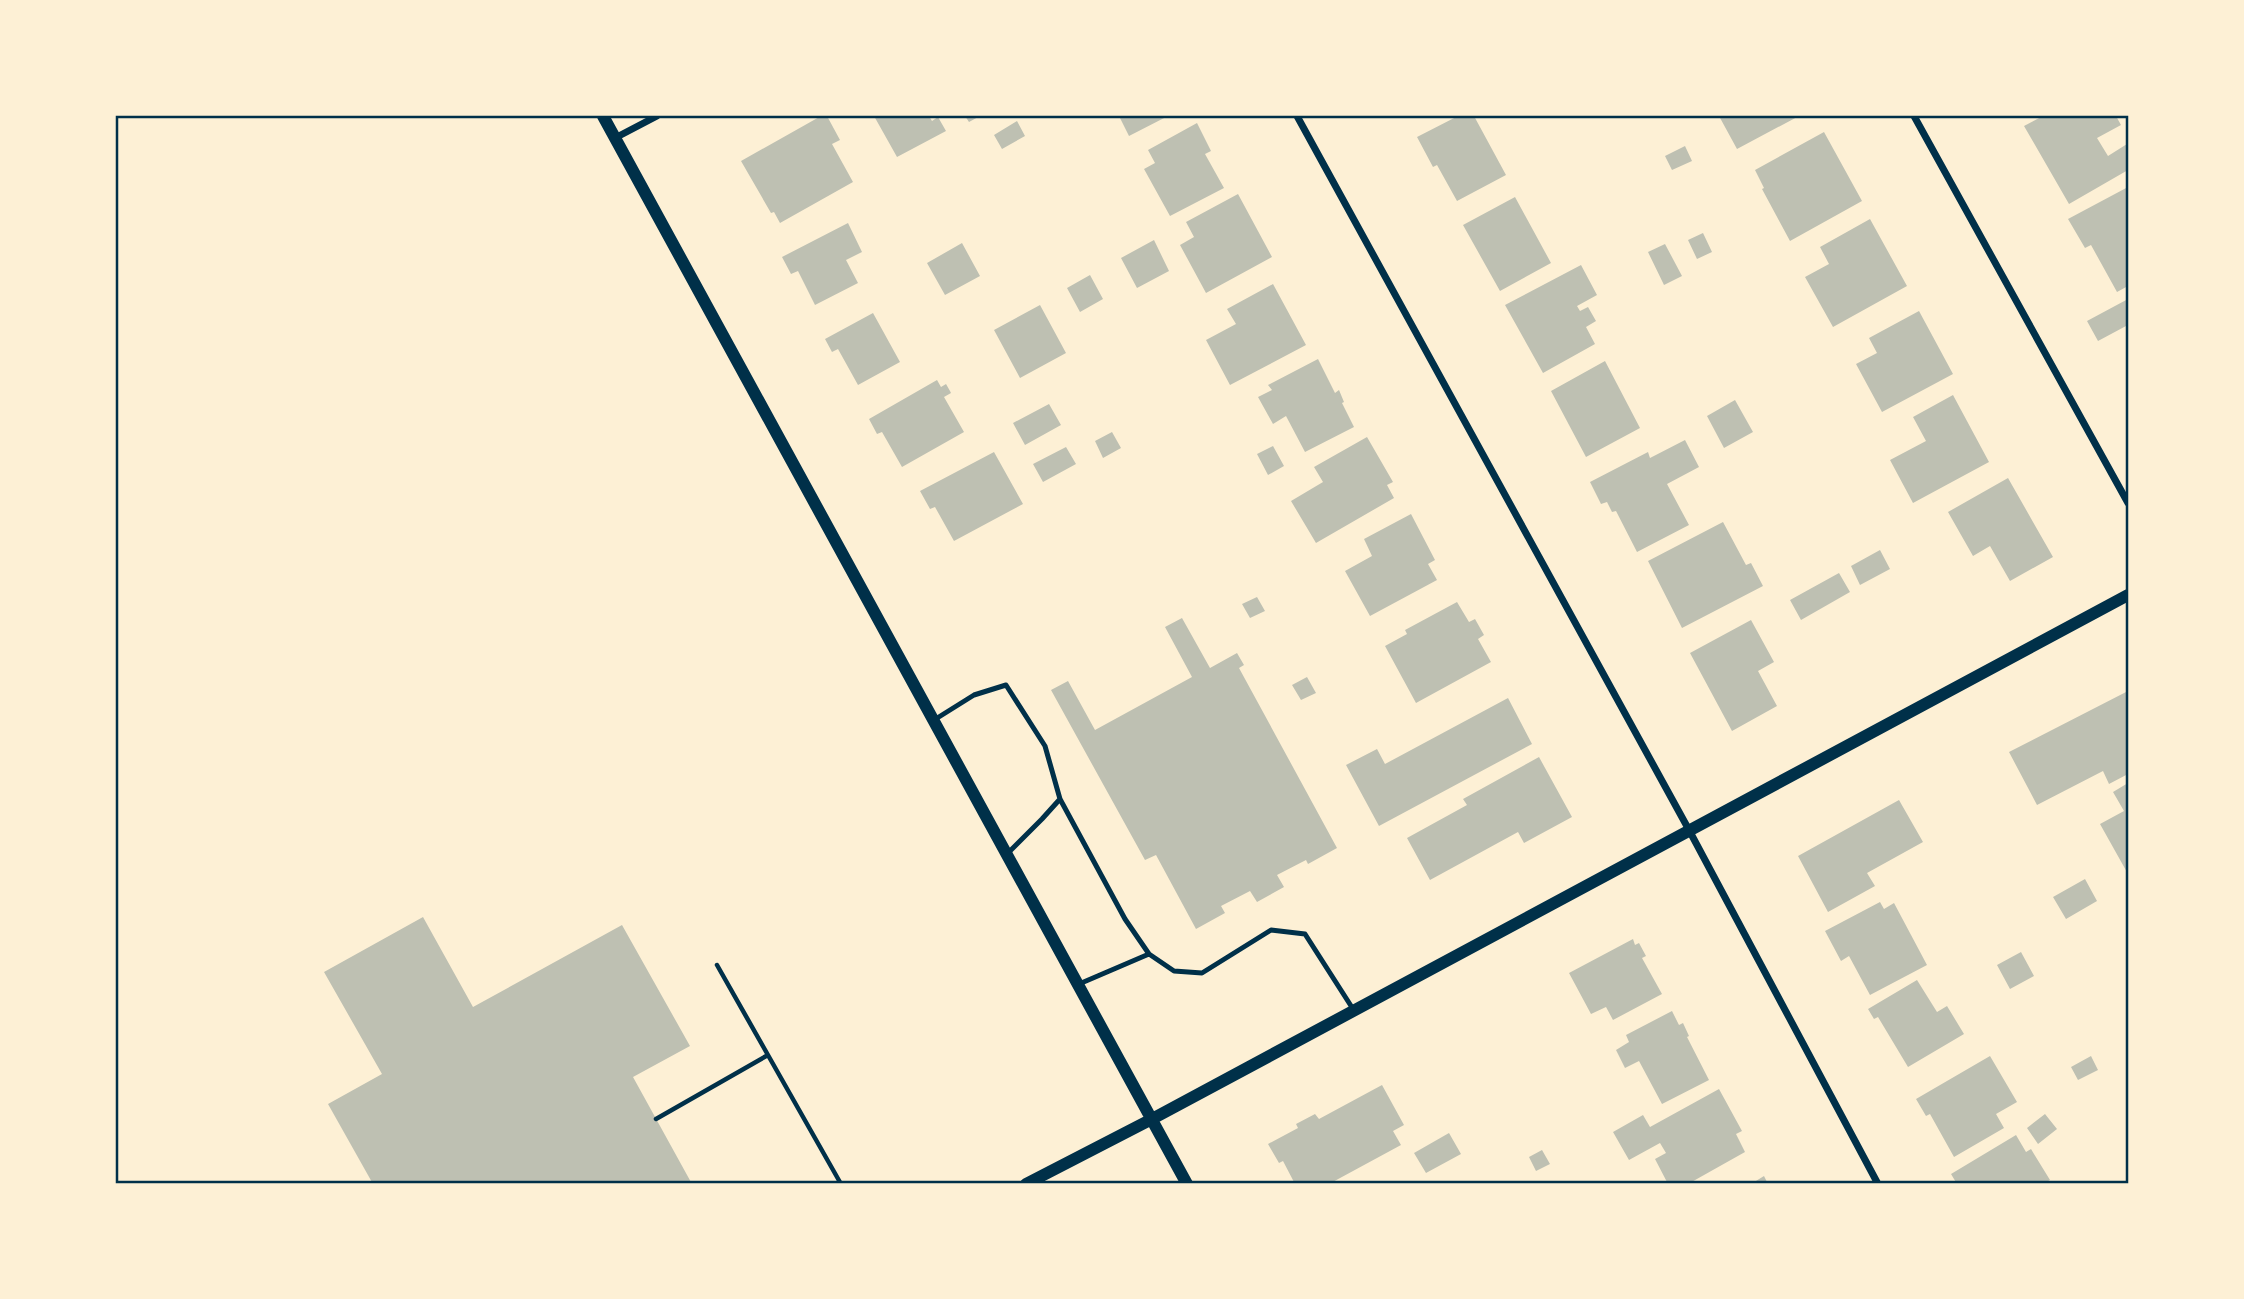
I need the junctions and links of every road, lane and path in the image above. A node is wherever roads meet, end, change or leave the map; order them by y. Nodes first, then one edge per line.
1 (603, 116) edge
2 (657, 116) edge
3 (1297, 116) edge
4 (1914, 116) edge
5 (615, 138) junction
6 (2129, 503) edge
7 (2129, 595) edge
8 (934, 720) junction
9 (1060, 799) junction
10 (1689, 830) junction
11 (1007, 854) junction
12 (1149, 954) junction
13 (717, 965) dead end
14 (1079, 984) junction
15 (1354, 1010) junction
16 (768, 1055) junction
17 (656, 1119) dead end
18 (1152, 1119) junction
19 (841, 1184) edge
20 (1026, 1184) edge
21 (1187, 1184) edge
22 (1878, 1184) edge

1 - 5 street
2 - 5 street
3 - 10 street
4 - 6 street
5 - 8 street
7 - 10 street
8 - 9 lane
8 - 11 street
9 - 11 lane
9 - 12 lane
10 - 15 street
10 - 22 street
11 - 14 street
12 - 14 lane
12 - 15 lane
13 - 16 path
14 - 18 street
15 - 18 street
16 - 17 path
16 - 19 path
18 - 20 street
18 - 21 street

